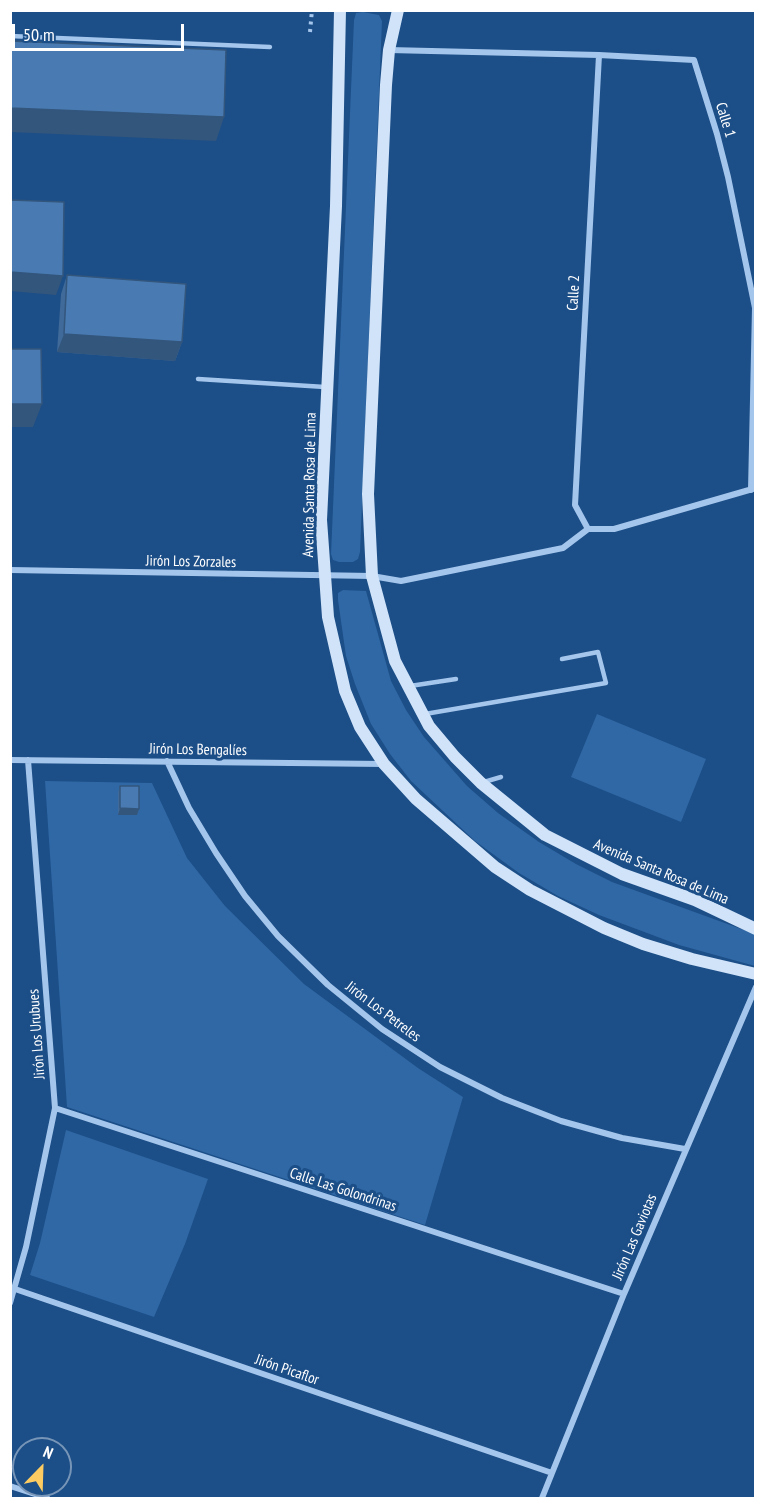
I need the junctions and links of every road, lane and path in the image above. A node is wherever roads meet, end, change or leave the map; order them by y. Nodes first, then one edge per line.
1 (312, 10) edge
2 (340, 10) edge
3 (398, 10) edge
4 (310, 32) dead end
5 (10, 36) edge
6 (270, 47) dead end
7 (389, 50) junction
8 (599, 55) junction
9 (198, 379) dead end
10 (328, 387) junction
11 (753, 489) edge
12 (588, 530) junction
13 (10, 570) edge
14 (324, 576) junction
15 (372, 576) junction
16 (562, 659) dead end
17 (456, 679) dead end
18 (407, 686) junction
19 (422, 714) junction
20 (10, 760) edge
21 (28, 760) junction
22 (167, 761) junction
23 (384, 764) junction
24 (501, 777) dead end
25 (481, 783) junction
26 (756, 929) edge
27 (756, 974) edge
28 (756, 987) edge
29 (55, 1108) junction
30 (685, 1149) junction
31 (15, 1289) junction
32 (624, 1294) junction
33 (10, 1303) edge
34 (552, 1473) junction
35 (10, 1486) edge
36 (47, 1498) edge
37 (542, 1498) edge

1 - 4 path
2 - 10 main road, Avenida Santa Rosa de Lima
3 - 7 main road, Avenida Santa Rosa de Lima
5 - 6 lane
7 - 8 street, Calle 1
7 - 15 main road, Avenida Santa Rosa de Lima
8 - 11 street, Calle 1
8 - 12 street, Calle 2
9 - 10 lane
10 - 14 main road, Avenida Santa Rosa de Lima
11 - 12 street
12 - 15 street, Jirón Los Zorzales
13 - 14 street, Jirón Los Zorzales
14 - 15 street, Jirón Los Zorzales
14 - 23 main road, Avenida Santa Rosa de Lima
15 - 18 main road, Avenida Santa Rosa de Lima
16 - 19 lane
17 - 18 lane
18 - 19 main road, Avenida Santa Rosa de Lima
19 - 25 main road, Avenida Santa Rosa de Lima
20 - 21 street, Jirón Los Bengalíes
21 - 22 street, Jirón Los Bengalíes
21 - 29 street, Jirón Los Urubues
22 - 23 street, Jirón Los Bengalíes
22 - 30 street, Jirón Los Petreles
23 - 27 main road, Avenida Santa Rosa de Lima
24 - 25 lane
25 - 26 main road, Avenida Santa Rosa de Lima
28 - 30 street, Jirón Las Gaviotas
29 - 31 street, Jirón Los Urubues
29 - 32 street, Calle Las Golondrinas
30 - 32 street, Jirón Las Gaviotas
31 - 33 street, Jirón Los Urubues
31 - 34 street, Jirón Picaflor
32 - 34 street, Jirón Las Gaviotas
34 - 37 street, Jirón Las Gaviotas
35 - 36 street

